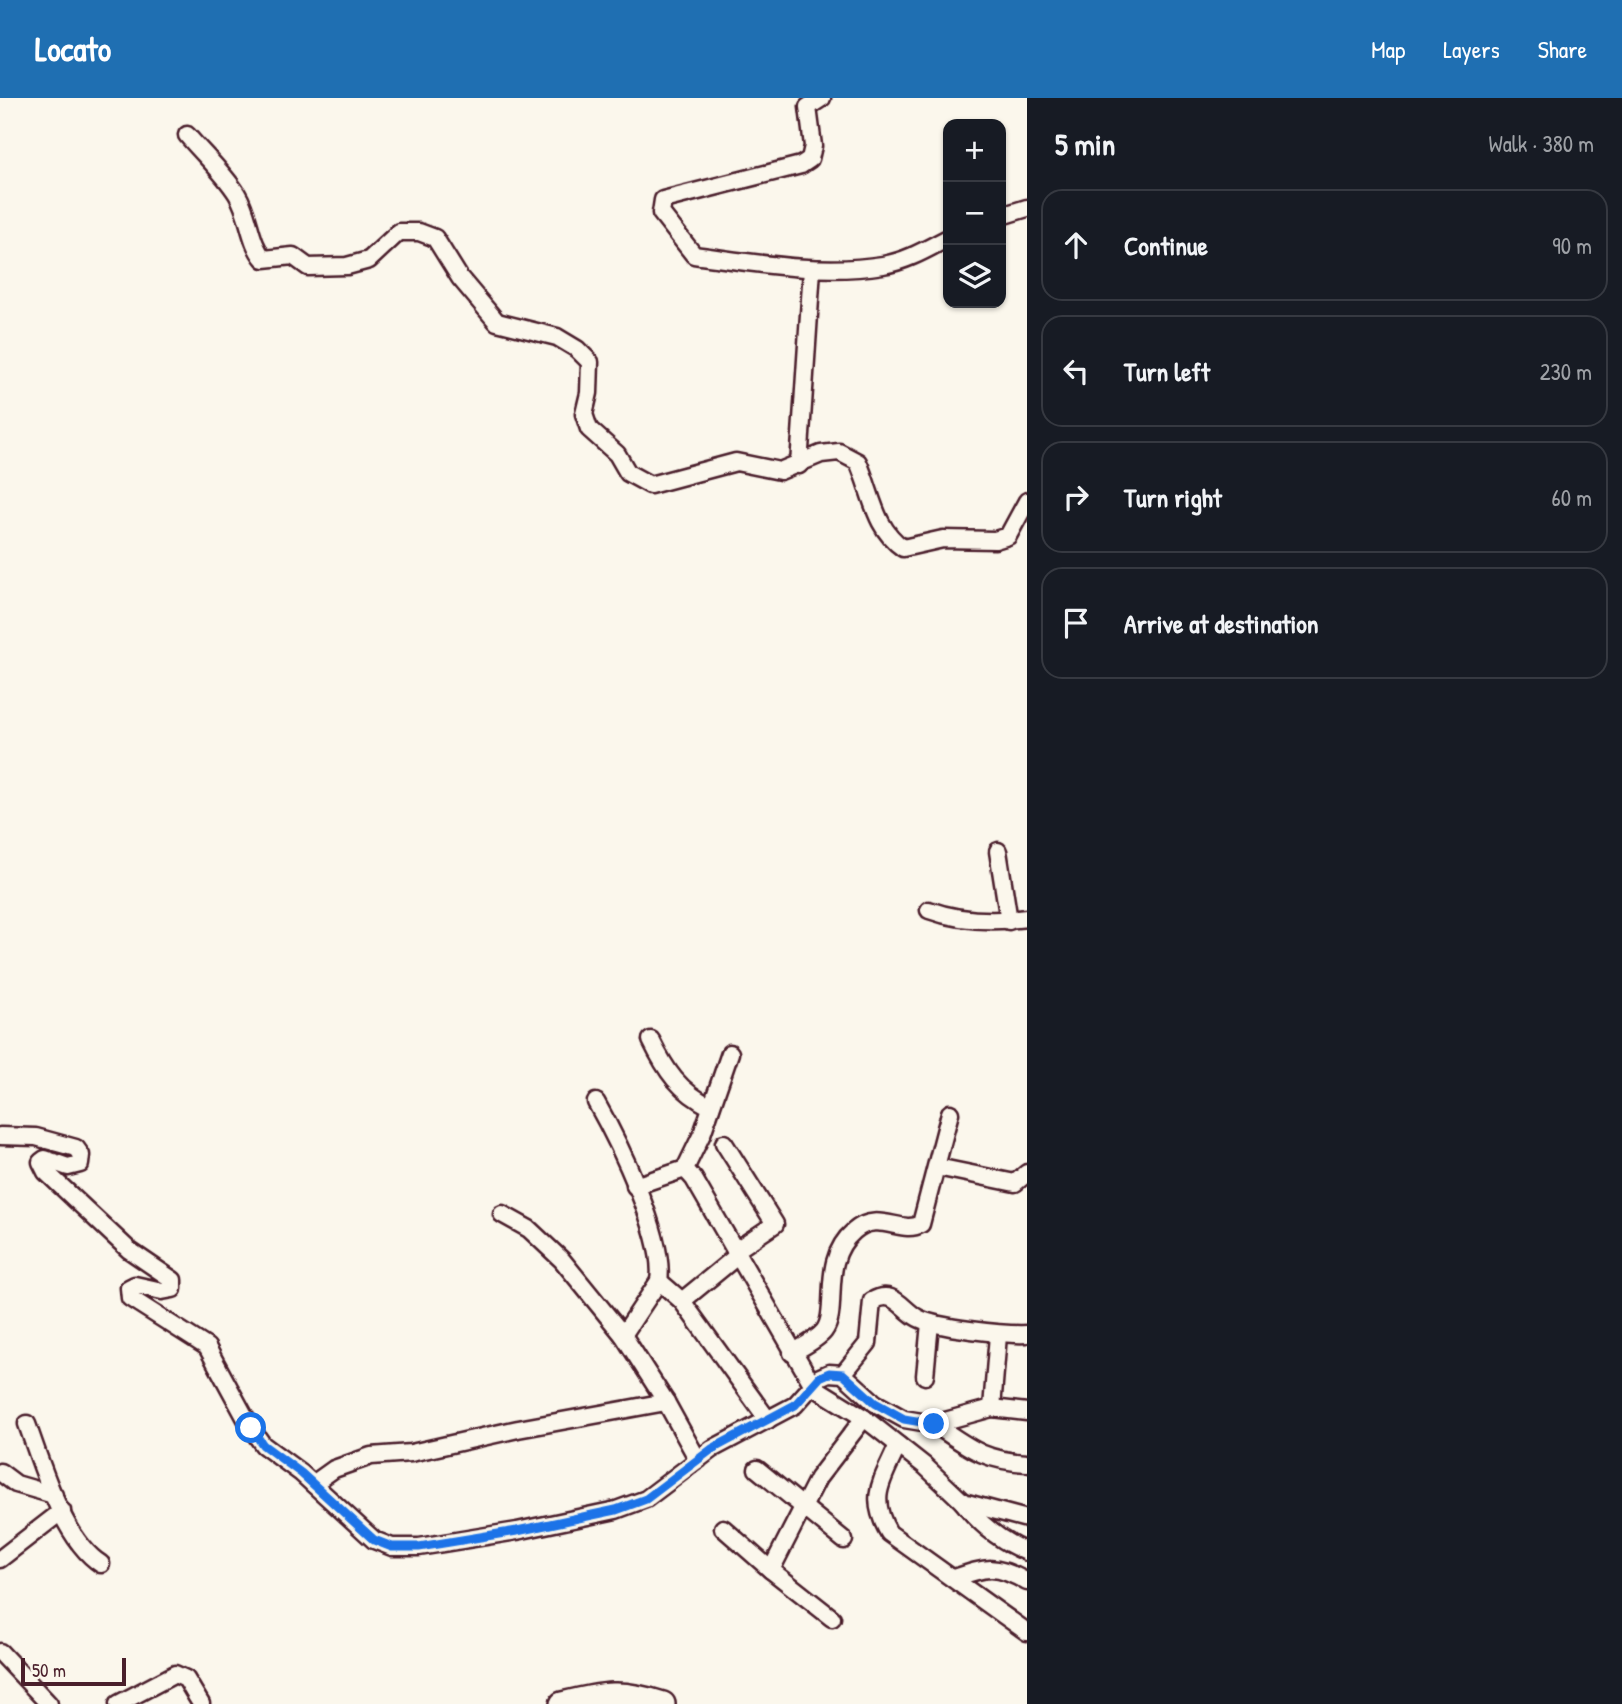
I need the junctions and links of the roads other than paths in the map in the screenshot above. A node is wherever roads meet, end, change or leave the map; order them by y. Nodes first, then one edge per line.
1 (822, 98) edge
2 (187, 135) dead end
3 (1027, 208) edge
4 (1006, 214) edge
5 (943, 241) edge
6 (812, 269) junction
7 (799, 465) junction
8 (1027, 501) edge
9 (998, 851) dead end
10 (929, 910) dead end
11 (1027, 918) edge
12 (1009, 921) junction
13 (651, 1040) dead end
14 (730, 1053) dead end
15 (596, 1102) dead end
16 (711, 1107) junction
17 (950, 1113) dead end
18 (0, 1136) edge
19 (724, 1143) dead end
20 (937, 1167) junction
21 (685, 1169) junction
22 (1027, 1173) edge
23 (635, 1186) junction
24 (502, 1214) dead end
25 (736, 1253) junction
26 (659, 1281) junction
27 (682, 1301) junction
28 (930, 1322) junction
29 (1027, 1334) edge
30 (623, 1335) junction
31 (998, 1335) junction
32 (793, 1353) junction
33 (843, 1374) junction
34 (925, 1376) dead end
35 (814, 1387) junction
36 (666, 1402) junction
37 (992, 1408) junction
38 (1027, 1412) edge
39 (864, 1418) junction
40 (768, 1420) junction
41 (27, 1424) dead end
42 (934, 1424) junction
43 (898, 1445) junction
44 (698, 1460) junction
45 (1027, 1463) edge
46 (757, 1469) dead end
47 (0, 1472) edge
48 (313, 1484) junction
49 (54, 1495) junction
50 (963, 1503) junction
51 (802, 1509) junction
52 (62, 1511) junction
53 (1027, 1519) edge
54 (723, 1528) dead end
55 (844, 1540) dead end
56 (1027, 1552) edge
57 (0, 1559) edge
58 (101, 1564) dead end
59 (771, 1570) junction
60 (954, 1578) junction
61 (1027, 1582) edge
62 (832, 1618) dead end
63 (1027, 1632) edge
64 (0, 1652) edge
65 (603, 1700) edge
66 (50, 1704) edge
67 (118, 1704) edge
68 (201, 1704) edge
69 (562, 1704) edge
70 (663, 1704) edge

1 - 6 street
2 - 7 street
3 - 4 street
5 - 6 street
6 - 7 street
7 - 8 street
9 - 12 street
10 - 12 street
11 - 12 street
13 - 16 street
14 - 16 street
15 - 23 street
16 - 21 street
17 - 20 street
18 - 48 street
19 - 25 street
20 - 22 street
20 - 32 street
21 - 23 street
21 - 25 street
23 - 26 street
24 - 30 street
25 - 27 street
25 - 32 street
26 - 27 street
26 - 30 street
27 - 40 street
28 - 31 street
28 - 33 street
28 - 34 street
29 - 31 street
30 - 36 street
31 - 37 street
32 - 35 street
33 - 35 street
33 - 42 street
35 - 39 street
35 - 40 street
36 - 44 street
36 - 48 street
37 - 38 street
37 - 42 street
39 - 43 street
39 - 51 street
40 - 44 street
41 - 49 street
42 - 45 street
43 - 50 street
43 - 60 street
44 - 48 street
46 - 51 street
47 - 49 street
49 - 52 street
50 - 53 street
50 - 56 street
51 - 55 street
51 - 59 street
52 - 57 street
52 - 58 street
54 - 59 street
59 - 62 street
60 - 61 street
60 - 63 street
64 - 66 street
65 - 69 street
65 - 70 street
67 - 68 street

